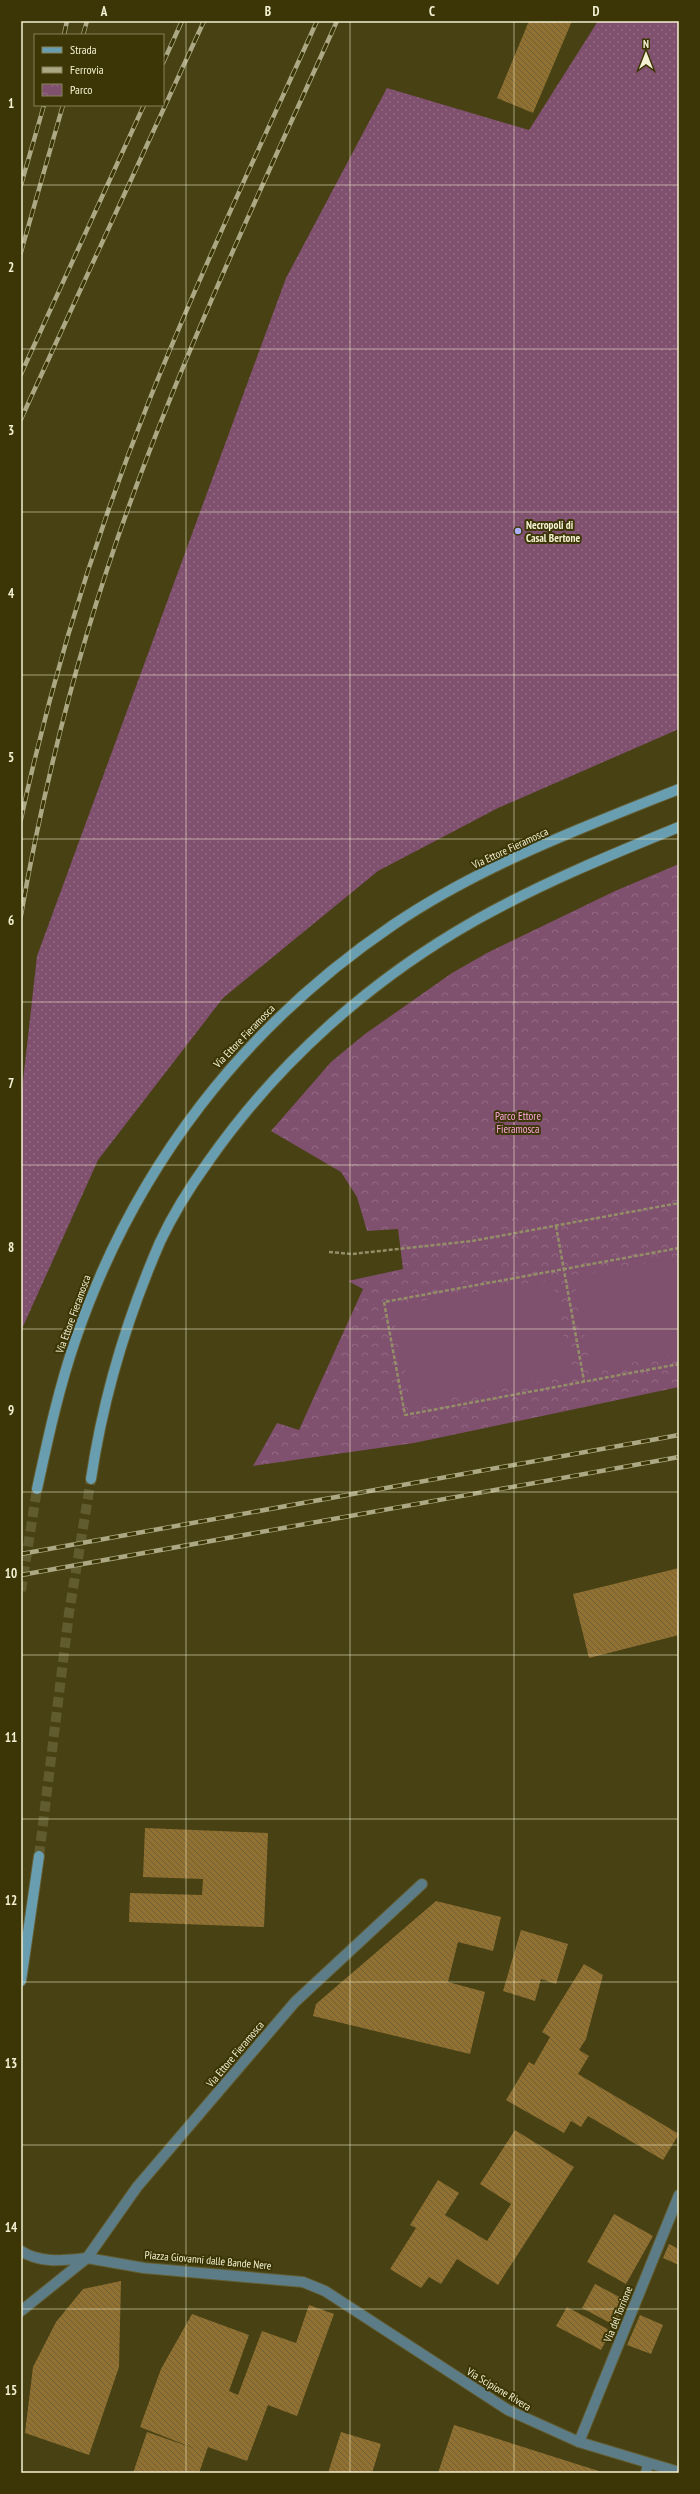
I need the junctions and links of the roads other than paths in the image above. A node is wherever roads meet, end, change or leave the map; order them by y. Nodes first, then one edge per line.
1 (679, 789) edge
2 (679, 827) edge
3 (91, 1479) tunnel mouth
4 (36, 1489) tunnel mouth
5 (39, 1856) tunnel mouth
6 (422, 1884) dead end
7 (21, 1981) edge
8 (679, 2195) edge
9 (21, 2251) edge
10 (87, 2258) junction
11 (325, 2291) joint
12 (21, 2311) edge
13 (579, 2442) junction
14 (647, 2468) edge
15 (679, 2472) edge

1 - 4 street, Via Ettore Fieramosca
2 - 3 street
5 - 7 street
6 - 10 street, Via Ettore Fieramosca
8 - 13 street, Via del Torrione
9 - 10 street
10 - 11 street, Piazza Giovanni dalle Bande Nere
10 - 12 street, Via Ettore Fieramosca
11 - 13 street, Via Scipione Rivera
13 - 14 street, Via Scipione Rivera
14 - 15 street, Via Scipione Rivera

